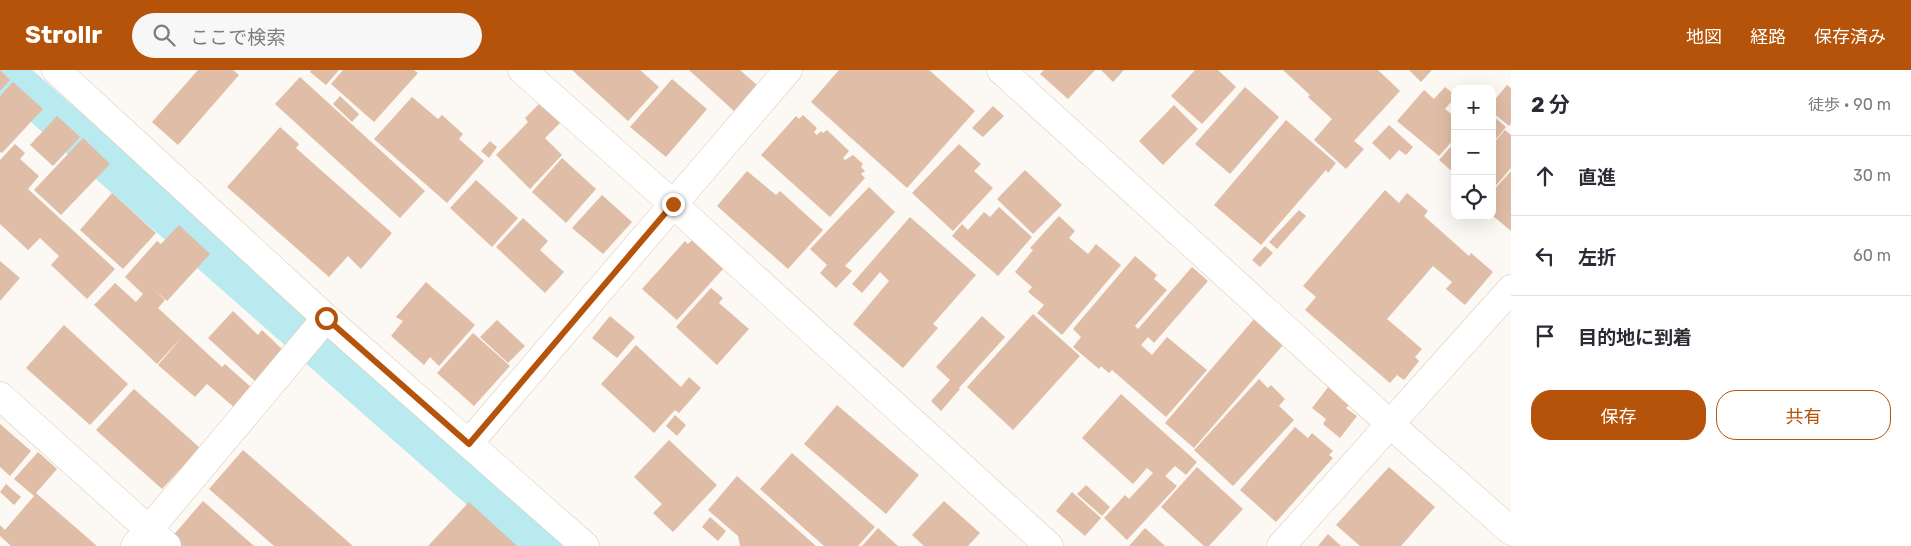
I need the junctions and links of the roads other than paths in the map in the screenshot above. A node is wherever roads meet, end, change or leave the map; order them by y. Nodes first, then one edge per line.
1 (56, 70) edge
2 (522, 70) edge
3 (788, 70) edge
4 (1000, 70) edge
5 (673, 204) junction
6 (1511, 289) edge
7 (326, 318) junction
8 (0, 396) edge
9 (1390, 424) junction
10 (469, 444) junction
11 (1511, 531) edge
12 (150, 540) edge
13 (585, 546) edge
14 (1049, 546) edge
15 (1281, 546) edge

1 - 7 street
2 - 5 street
3 - 5 street
4 - 9 street
5 - 10 street
5 - 14 street
6 - 9 street
7 - 10 street
7 - 12 street
8 - 12 street
9 - 11 street
9 - 15 street
10 - 13 street

